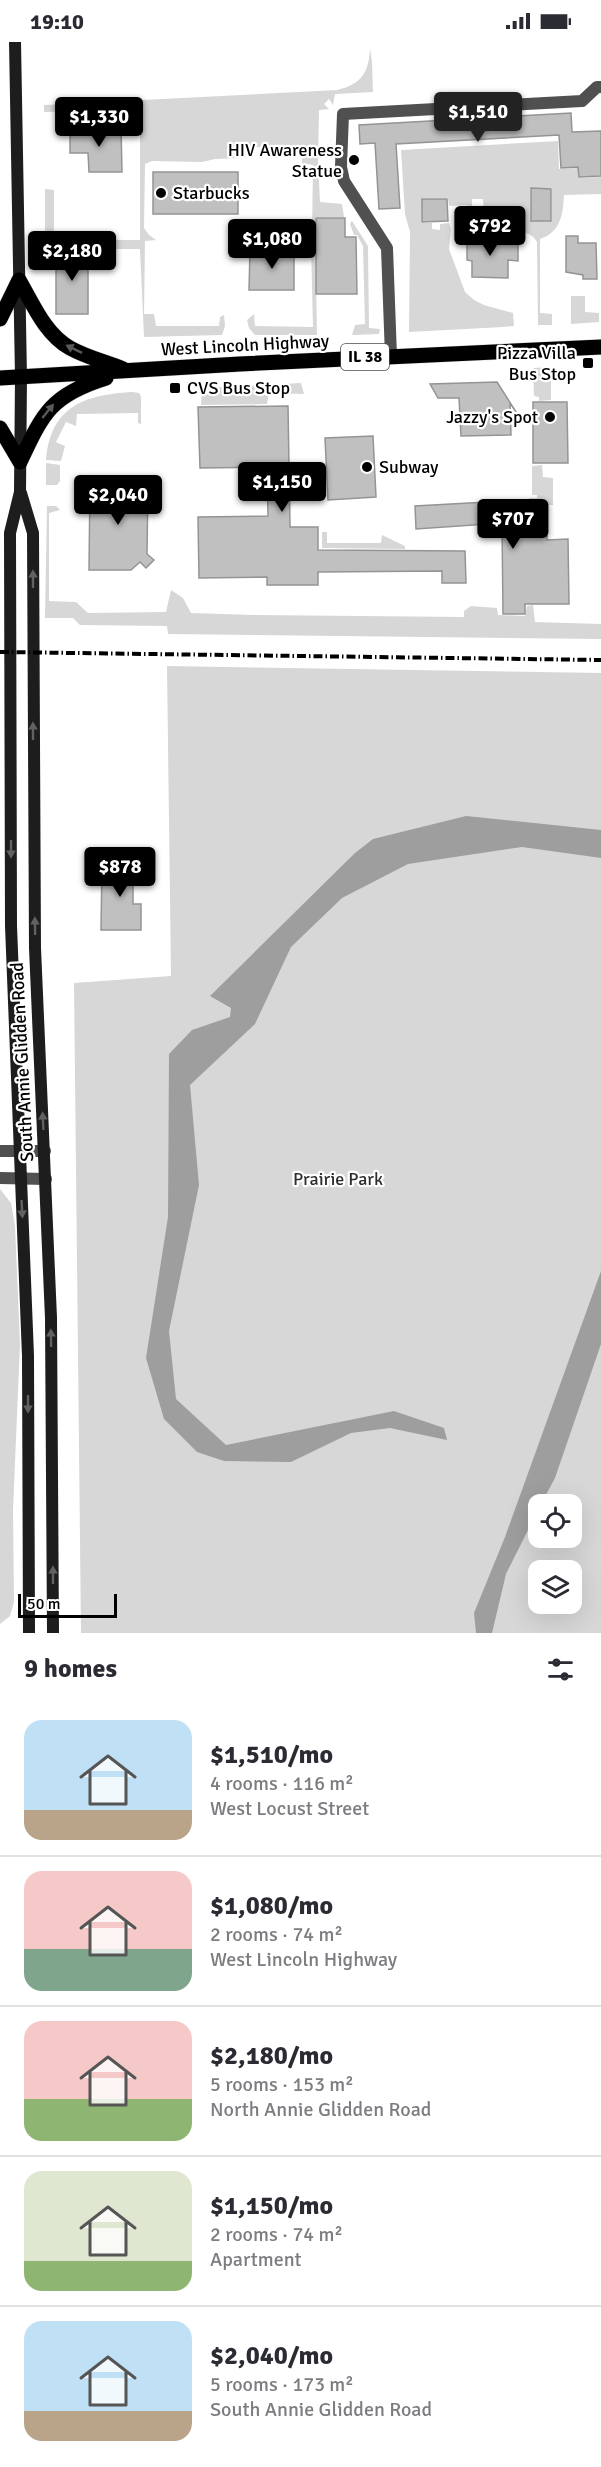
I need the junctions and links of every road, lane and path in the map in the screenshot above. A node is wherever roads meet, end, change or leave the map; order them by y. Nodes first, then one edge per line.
1 (15, 42) edge
2 (601, 87) edge
3 (19, 280) junction
4 (0, 319) edge
5 (601, 346) edge
6 (391, 356) junction
7 (129, 371) junction
8 (21, 377) junction
9 (0, 378) edge
10 (0, 428) edge
11 (20, 462) junction
12 (20, 492) junction
13 (0, 1151) edge
14 (20, 1151) junction
15 (45, 1151) junction
16 (0, 1178) edge
17 (20, 1178) junction
18 (46, 1179) junction
19 (29, 1633) edge
20 (53, 1633) edge

1 - 3 main road, South Annie Glidden Road
2 - 6 street
3 - 4 main road
7 -> 3 main road
3 - 8 main road, South Annie Glidden Road
5 - 6 main road, West Lincoln Highway / IL 38
6 - 7 main road, West Lincoln Highway / IL 38
7 - 8 main road, West Lincoln Highway / IL 38
11 -> 7 main road
8 - 9 main road, West Lincoln Highway / IL 38
8 - 11 main road, South Annie Glidden Road
10 - 11 main road
11 - 12 main road, South Annie Glidden Road
12 -> 14 main road, South Annie Glidden Road
15 -> 12 main road, South Annie Glidden Road
13 - 14 street
14 - 15 street
14 - 17 main road, South Annie Glidden Road
15 - 18 main road, South Annie Glidden Road
16 - 17 street
17 - 18 street
17 -> 19 main road, South Annie Glidden Road
20 -> 18 main road, South Annie Glidden Road

